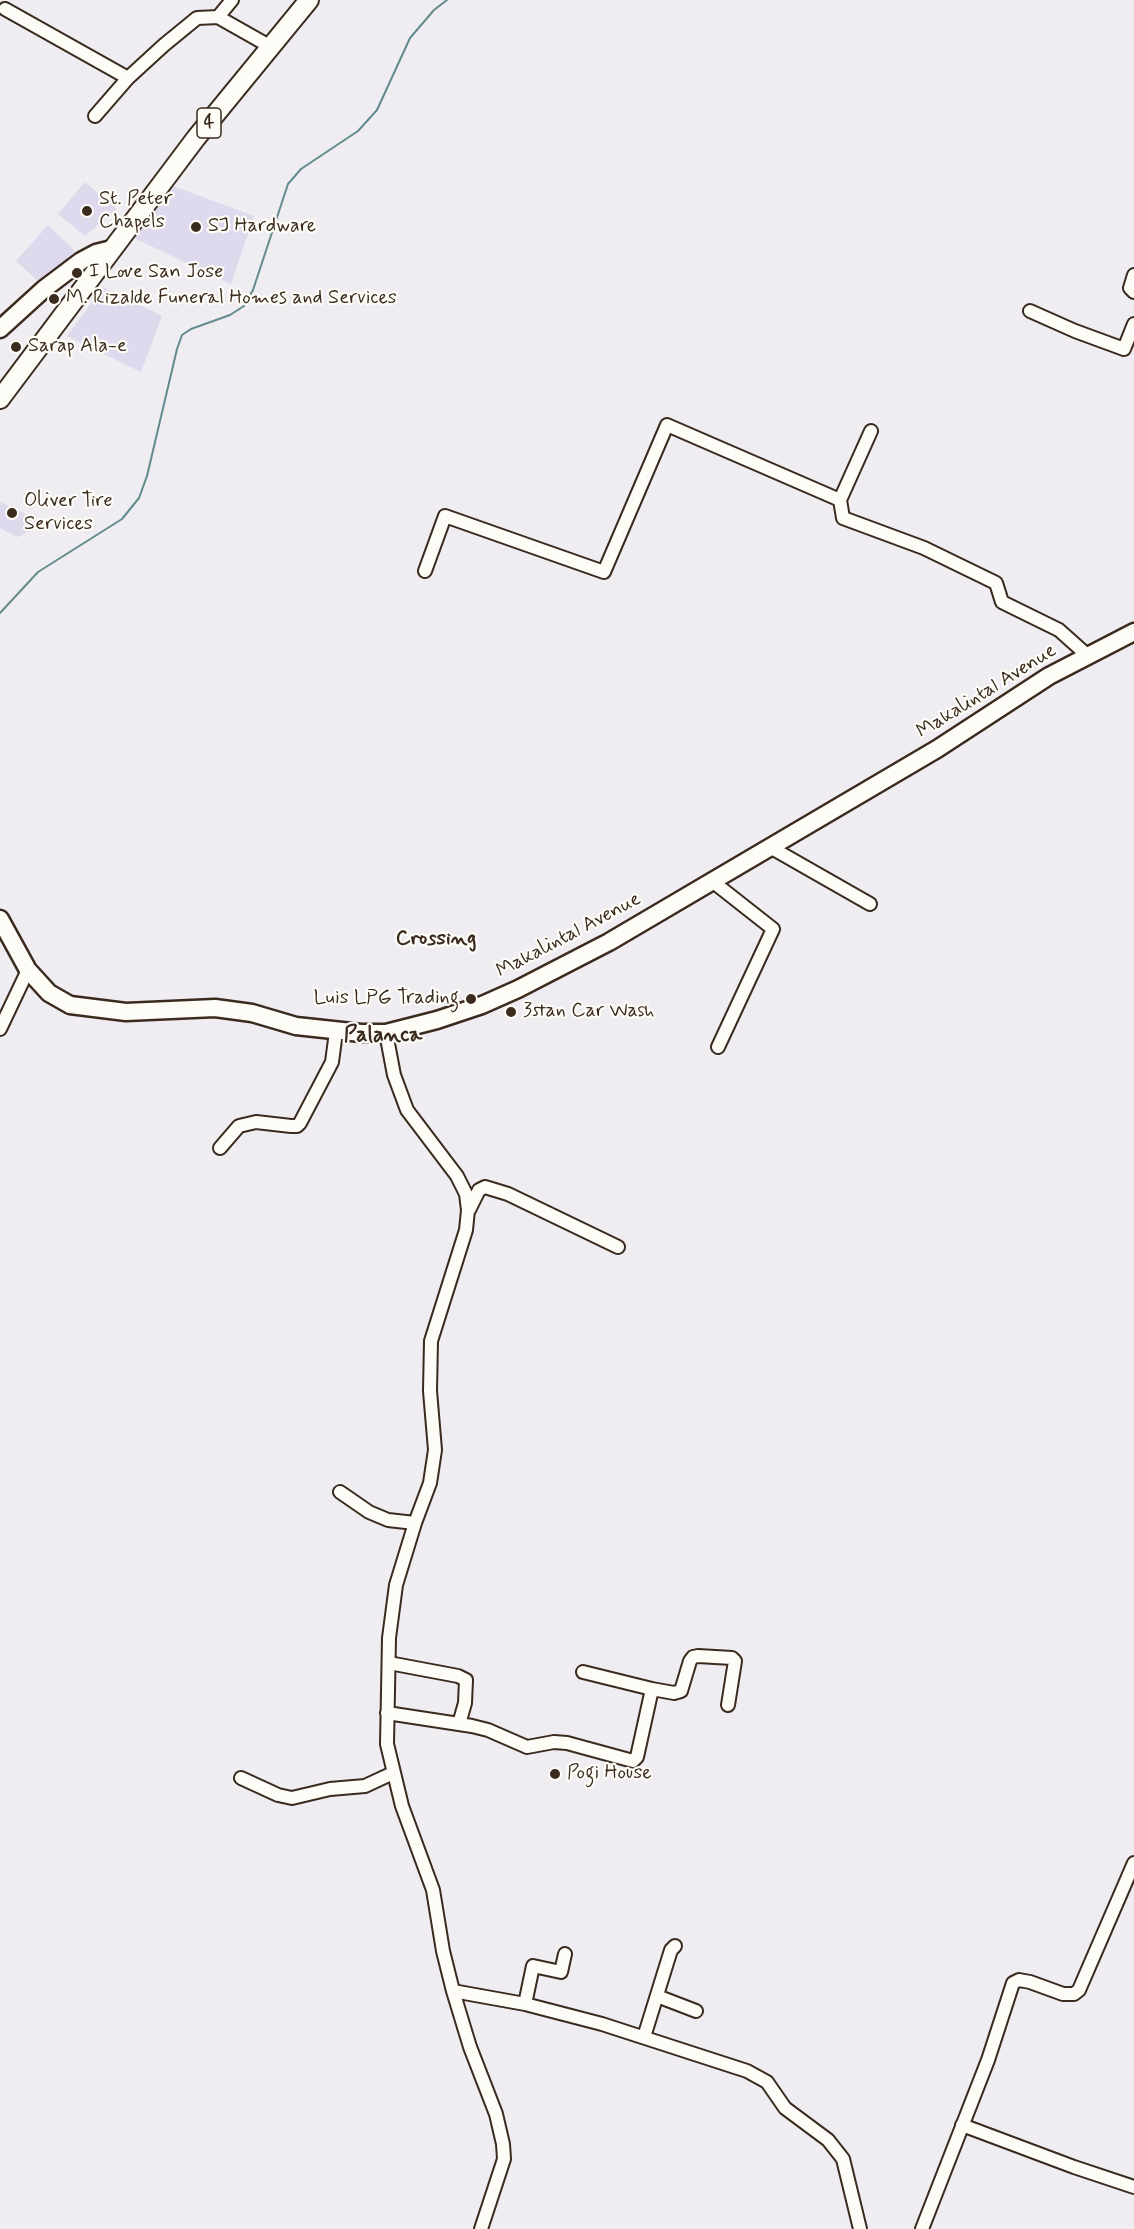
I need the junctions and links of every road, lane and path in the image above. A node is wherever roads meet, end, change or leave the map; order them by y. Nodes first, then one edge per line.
1 (232, 0) edge
2 (309, 0) edge
3 (5, 9) dead end
4 (218, 17) junction
5 (271, 47) junction
6 (128, 78) junction
7 (95, 116) dead end
8 (112, 249) junction
9 (1134, 275) edge
10 (1134, 292) edge
11 (1029, 311) dead end
12 (1134, 324) edge
13 (0, 329) edge
14 (1129, 352) edge
15 (0, 399) edge
16 (871, 430) dead end
17 (840, 500) junction
18 (425, 571) dead end
19 (1134, 632) edge
20 (1087, 655) junction
21 (770, 847) junction
22 (712, 881) junction
23 (870, 904) dead end
24 (0, 919) edge
25 (28, 970) junction
26 (0, 1029) edge
27 (336, 1032) junction
28 (386, 1033) junction
29 (718, 1047) dead end
30 (220, 1148) dead end
31 (468, 1210) junction
32 (618, 1247) dead end
33 (340, 1492) dead end
34 (415, 1523) junction
35 (389, 1663) junction
36 (583, 1672) dead end
37 (652, 1689) junction
38 (728, 1705) dead end
39 (387, 1713) junction
40 (459, 1724) junction
41 (393, 1773) junction
42 (241, 1778) dead end
43 (1134, 1863) edge
44 (675, 1946) dead end
45 (565, 1954) dead end
46 (453, 1991) junction
47 (657, 1996) junction
48 (525, 2004) junction
49 (696, 2012) dead end
50 (645, 2037) junction
51 (962, 2126) junction
52 (1134, 2187) edge
53 (481, 2229) edge
54 (860, 2229) edge
55 (922, 2229) edge

1 - 4 street
2 - 5 highway, 4
3 - 6 street
4 - 5 street
4 - 6 street
5 - 8 highway, 4
6 - 7 street
8 - 13 main road
8 - 15 highway, 4
9 - 10 street
11 - 14 street
12 - 14 street
16 - 17 street
17 - 18 street
17 - 20 street
19 - 20 main road, Makalintal Avenue
20 - 21 main road, Makalintal Avenue
21 - 22 main road, Makalintal Avenue
21 - 23 street
22 - 28 main road, Makalintal Avenue
22 - 29 street
24 - 25 main road, Makalintal Avenue
25 - 26 street
25 - 27 main road, Makalintal Avenue
27 - 28 main road, Makalintal Avenue
27 - 30 street
28 - 31 street
31 - 32 street
31 - 34 street
33 - 34 street
34 - 35 street
35 - 39 street
35 - 40 street
36 - 37 street
37 - 38 street
37 - 40 street
39 - 40 street
39 - 41 street
41 - 42 street
41 - 46 street
43 - 51 street
44 - 47 street
45 - 48 street
46 - 48 street
46 - 53 street
47 - 49 street
47 - 50 street
48 - 50 street
50 - 54 street
51 - 52 street
51 - 55 street

